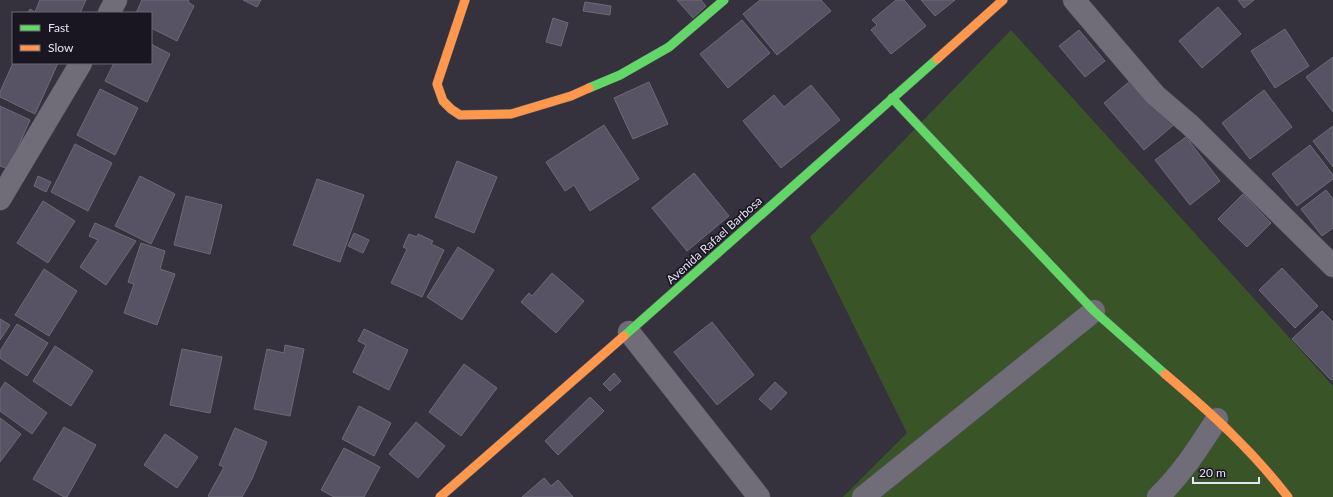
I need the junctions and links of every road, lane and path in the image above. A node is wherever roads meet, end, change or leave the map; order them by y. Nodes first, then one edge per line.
1 (116, 0) edge
2 (466, 0) edge
3 (724, 0) edge
4 (1002, 0) edge
5 (1074, 0) edge
6 (110, 12) edge
7 (80, 64) edge
8 (892, 98) junction
9 (0, 199) edge
10 (1333, 266) edge
11 (1094, 311) junction
12 (629, 332) junction
13 (1217, 419) junction
14 (448, 494) edge
15 (759, 497) edge
16 (863, 497) edge
17 (1158, 497) edge
18 (1288, 497) edge

1 - 6 street
2 - 3 street
4 - 8 street, Avenida Rafael Barbosa
5 - 10 street
7 - 9 street
8 - 11 street
8 - 12 street, Avenida Rafael Barbosa
11 - 13 street
11 - 16 street
12 - 14 street, Avenida Rafael Barbosa
12 - 15 street
13 - 17 street
13 - 18 street

